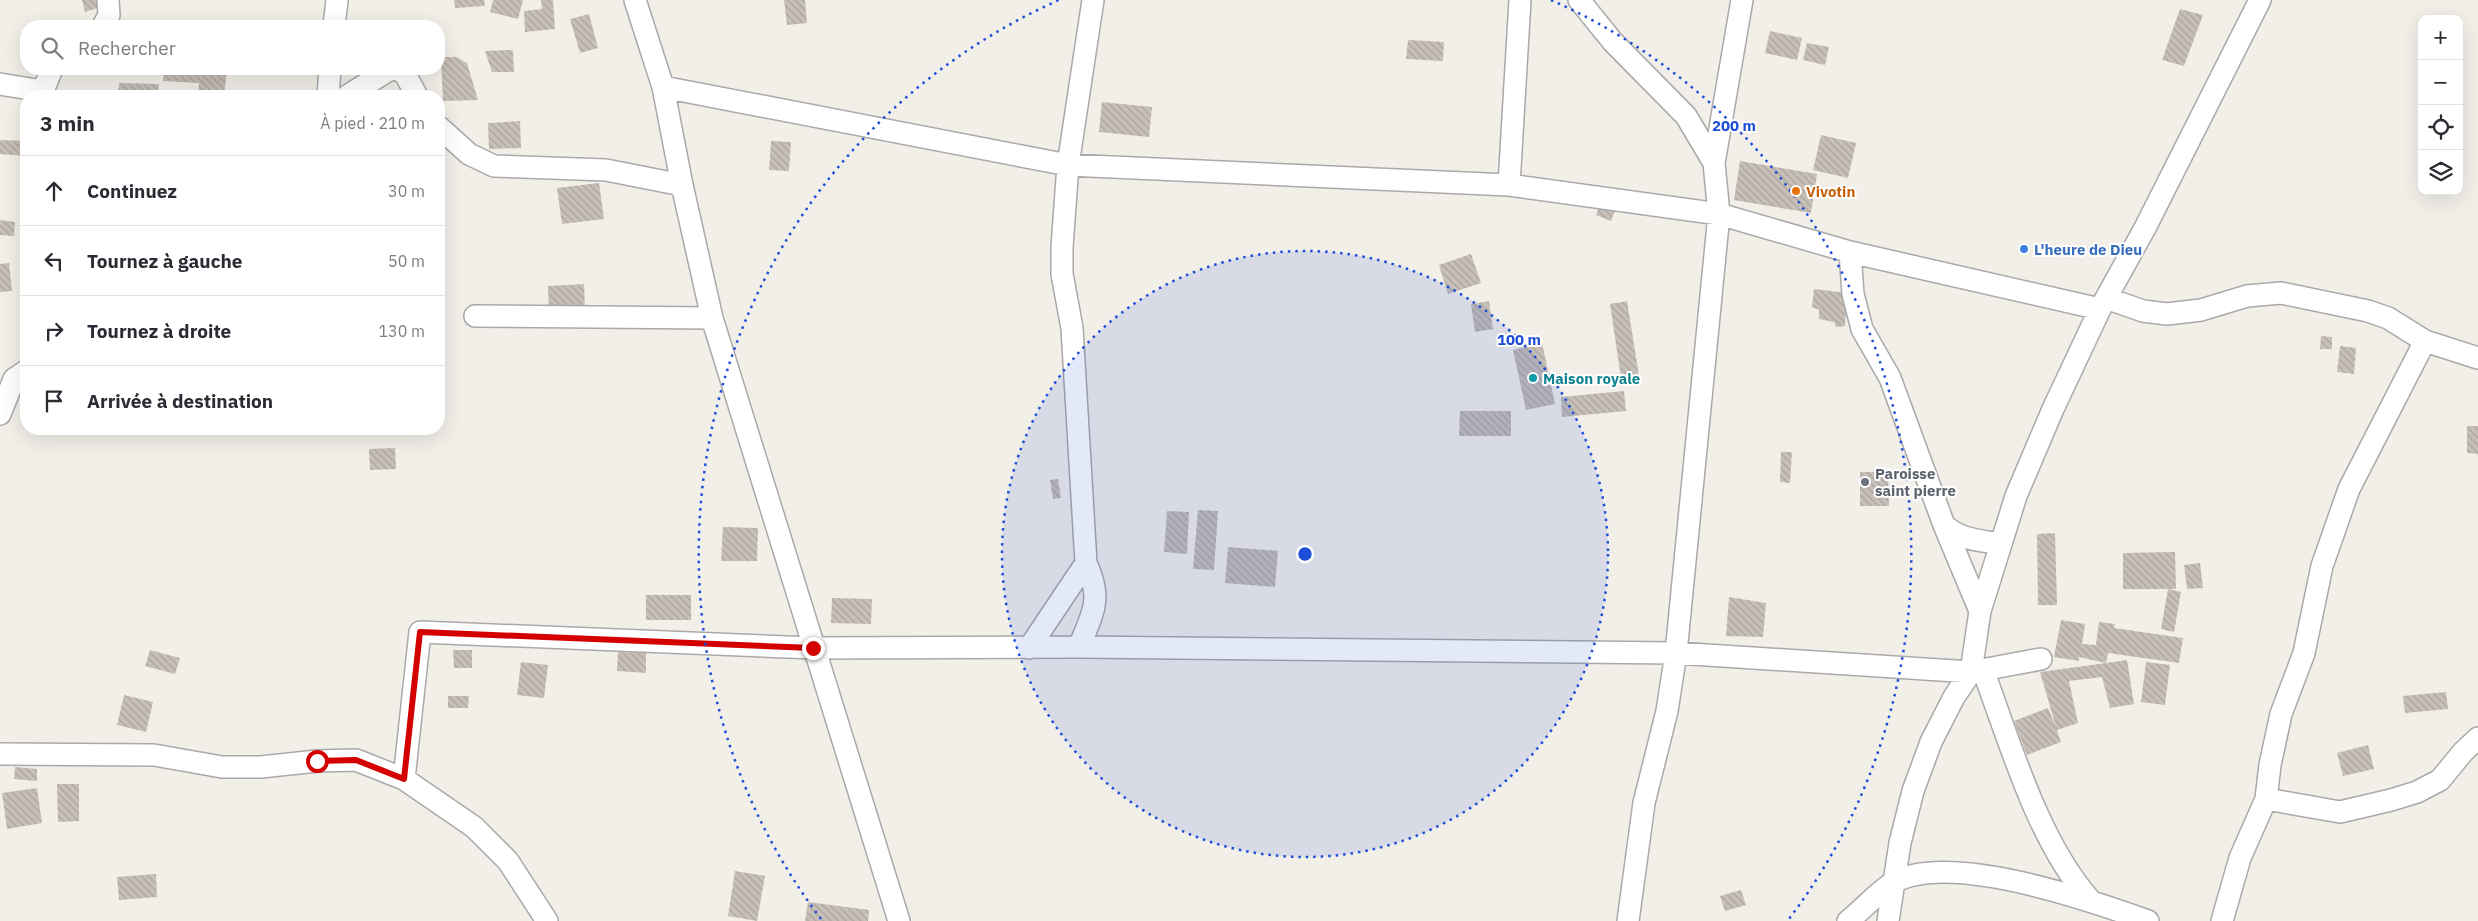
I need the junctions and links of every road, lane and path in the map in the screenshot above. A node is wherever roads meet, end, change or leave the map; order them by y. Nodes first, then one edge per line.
1 (108, 0) edge
2 (337, 0) edge
3 (635, 0) edge
4 (1092, 0) edge
5 (1520, 0) edge
6 (1579, 0) edge
7 (1742, 0) edge
8 (2260, 0) edge
9 (106, 20) edge
10 (335, 20) edge
11 (50, 75) edge
12 (330, 75) edge
13 (382, 75) edge
14 (406, 75) edge
15 (0, 84) edge
16 (664, 87) junction
17 (29, 90) edge
18 (45, 90) edge
19 (328, 90) edge
20 (357, 90) edge
21 (414, 90) edge
22 (445, 132) edge
23 (1714, 163) junction
24 (1068, 165) junction
25 (682, 184) junction
26 (1508, 184) junction
27 (1719, 214) junction
28 (1850, 252) junction
29 (2103, 304) junction
30 (475, 316) dead end
31 (712, 318) junction
32 (2425, 340) junction
33 (2478, 358) edge
34 (20, 375) edge
35 (0, 414) edge
36 (1944, 525) junction
37 (2000, 544) junction
38 (1086, 563) junction
39 (1980, 611) junction
40 (1079, 647) junction
41 (813, 648) junction
42 (1029, 648) junction
43 (1676, 653) junction
44 (2041, 659) dead end
45 (1977, 671) junction
46 (2478, 738) edge
47 (0, 754) edge
48 (404, 779) junction
49 (2266, 799) junction
50 (1894, 882) junction
51 (2090, 900) junction
52 (547, 921) edge
53 (899, 921) edge
54 (1628, 921) edge
55 (1848, 921) edge
56 (1888, 921) edge
57 (2148, 921) edge
58 (2222, 921) edge

1 - 9 street
2 - 10 street
3 - 16 street
4 - 24 street
5 - 26 street
6 - 23 street
7 - 23 street
8 - 29 street
11 - 18 street
12 - 19 street
13 - 20 street
14 - 21 street
15 - 17 street
16 - 24 street
16 - 25 street
22 - 25 street
23 - 27 street
24 - 26 street
24 - 38 street
25 - 31 street
26 - 27 street
27 - 28 street
27 - 43 street
28 - 29 street
28 - 36 street
29 - 32 street
29 - 37 street
30 - 31 street
31 - 41 street
32 - 33 street
32 - 49 street
34 - 35 street
36 - 37 street
36 - 39 street
37 - 39 street
38 - 40 street
38 - 42 street
39 - 45 street
40 - 42 street
40 - 43 street
41 - 42 street
41 - 48 street
41 - 53 street
43 - 45 street
43 - 54 street
44 - 45 street
45 - 50 street
45 - 51 street
46 - 49 street
47 - 48 street
48 - 52 street
49 - 58 street
50 - 51 street
50 - 55 street
50 - 56 street
51 - 57 street

